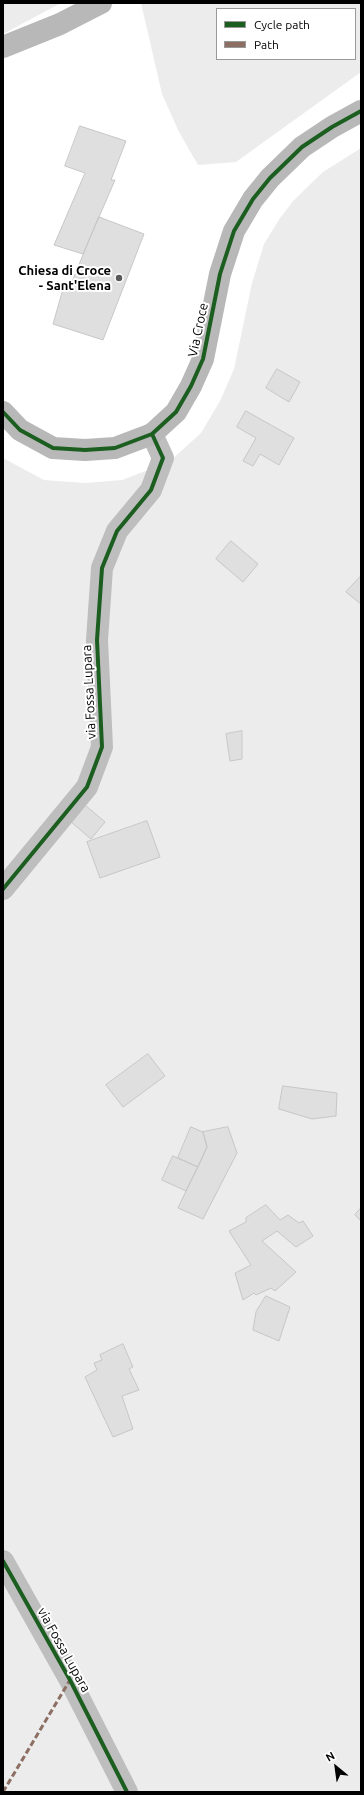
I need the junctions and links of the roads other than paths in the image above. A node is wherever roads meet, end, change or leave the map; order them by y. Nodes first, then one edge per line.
1 (101, 3) edge
2 (3, 47) edge
3 (361, 111) edge
4 (3, 412) edge
5 (152, 434) junction
6 (3, 890) edge
7 (3, 1561) edge
8 (127, 1792) edge

1 - 2 street
3 - 5 street, Via Croce
4 - 5 street, Via Croce
5 - 6 street, via Fossa Lupara
7 - 8 street, via Fossa Lupara

